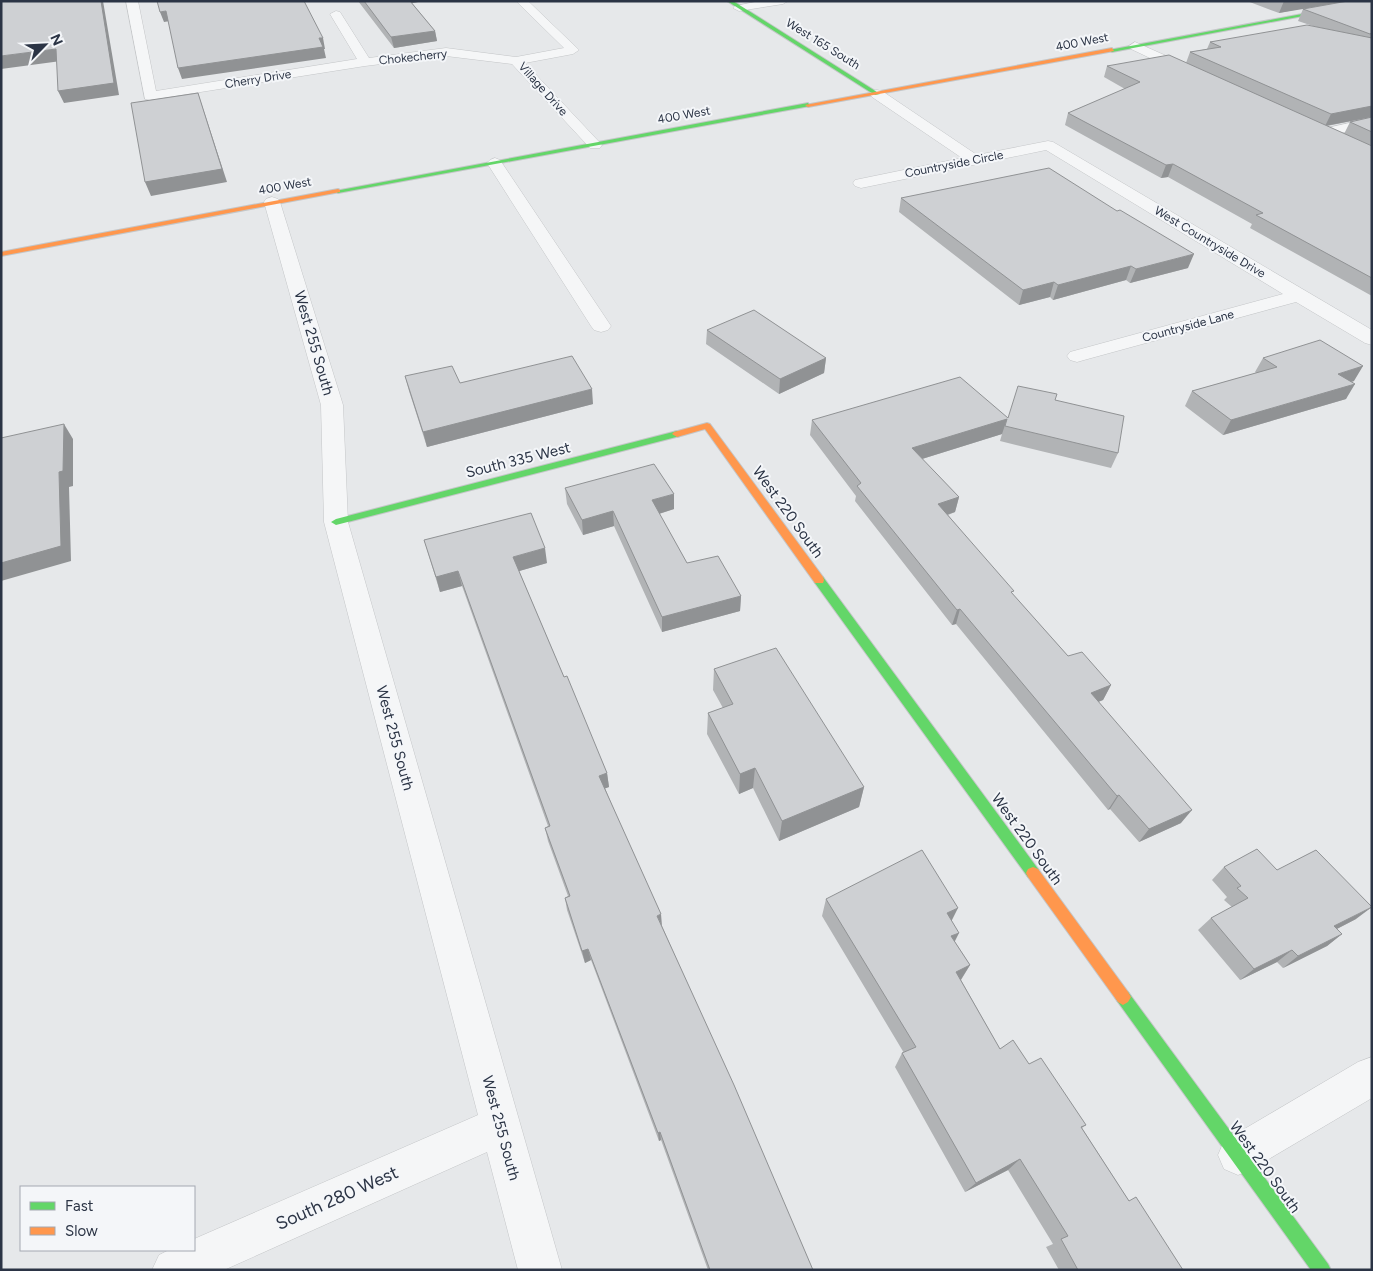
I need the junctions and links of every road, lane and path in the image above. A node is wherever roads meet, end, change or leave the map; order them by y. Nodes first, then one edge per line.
1 (132, 1) edge
2 (520, 1) edge
3 (783, 1) edge
4 (1372, 2) edge
5 (734, 4) edge
6 (336, 14) dead end
7 (1135, 46) junction
8 (516, 61) junction
9 (365, 62) junction
10 (1208, 80) edge
11 (877, 94) junction
12 (1372, 122) edge
13 (1348, 144) edge
14 (595, 145) junction
15 (1048, 145) joint
16 (975, 160) junction
17 (495, 163) junction
18 (860, 183) dead end
19 (272, 202) junction
20 (1, 254) edge
21 (1300, 296) junction
22 (601, 326) dead end
23 (1372, 339) edge
24 (1077, 356) dead end
25 (708, 426) joint
26 (336, 522) junction
27 (1372, 1076) edge
28 (501, 1125) junction
29 (1238, 1155) junction
30 (174, 1270) edge
31 (540, 1270) edge
32 (1322, 1270) edge

1 - 9 street, Cherry Drive
2 - 8 street, Village Drive
3 - 5 street
4 - 7 main road, 400 West
5 - 11 main road, West 165 South
6 - 9 street, Chokecherry
7 - 10 street
7 - 11 main road, 400 West
8 - 9 street, Chokecherry
8 - 14 street, Village Drive
11 - 14 main road, 400 West
11 - 16 street
12 - 13 street
14 - 17 main road, 400 West
15 - 16 street, Countryside Circle
15 - 21 street, West Countryside Drive
16 - 18 street, Countryside Circle
17 - 19 main road, 400 West
17 - 22 street
19 - 20 main road, 400 West
19 - 26 street, West 255 South
21 - 23 street, West Countryside Drive
21 - 24 street, Countryside Lane
25 - 26 main road, South 335 West
25 - 29 main road, West 220 South
26 - 28 street, West 255 South
27 - 29 street
28 - 30 street, South 280 West
28 - 31 street, West 255 South
29 - 32 main road, West 220 South

